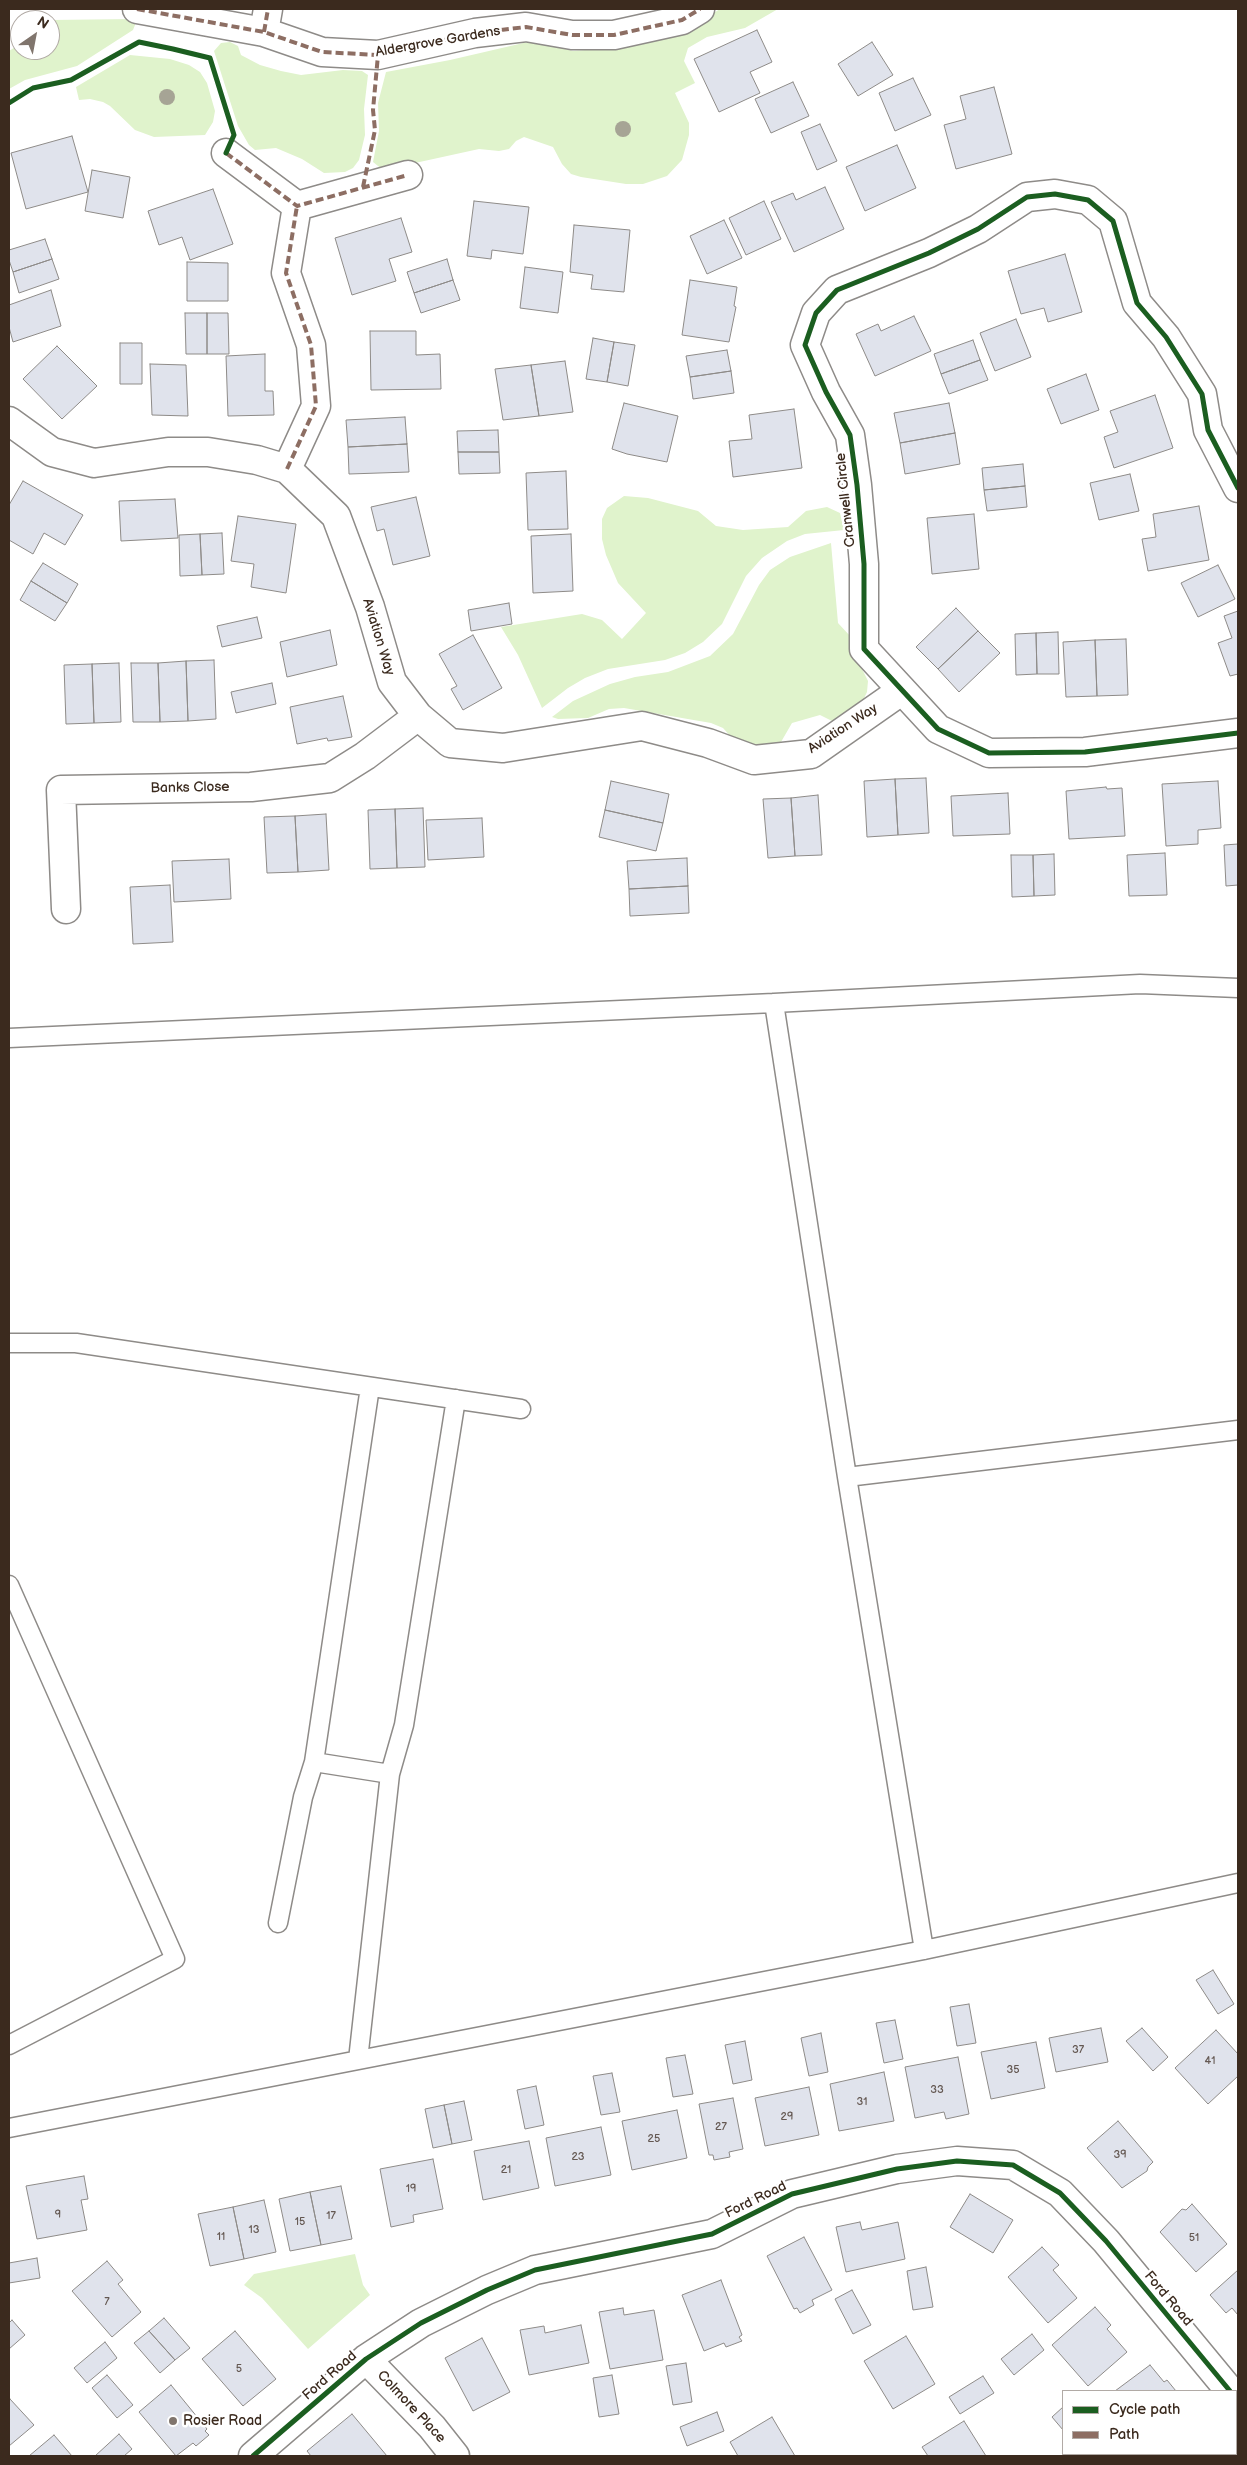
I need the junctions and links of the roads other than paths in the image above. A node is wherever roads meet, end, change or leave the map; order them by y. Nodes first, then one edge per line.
1 (136, 9) edge
2 (700, 9) edge
3 (266, 20) edge
4 (226, 153) dead end
5 (408, 175) dead end
6 (297, 206) junction
7 (9, 423) edge
8 (287, 469) junction
9 (1238, 488) edge
10 (901, 691) junction
11 (418, 716) junction
12 (1238, 733) edge
13 (66, 909) dead end
14 (1238, 988) edge
15 (774, 1003) junction
16 (9, 1038) edge
17 (9, 1343) edge
18 (370, 1387) junction
19 (456, 1399) junction
20 (521, 1409) dead end
21 (1238, 1430) edge
22 (847, 1477) junction
23 (9, 1585) edge
24 (314, 1762) junction
25 (390, 1774) junction
26 (1238, 1883) edge
27 (278, 1923) dead end
28 (924, 1950) junction
29 (9, 2045) edge
30 (358, 2060) junction
31 (9, 2128) edge
32 (366, 2359) junction
33 (1229, 2390) edge
34 (253, 2456) edge
35 (455, 2456) edge

1 - 3 street, Aldergrove Gardens
2 - 3 street, Aldergrove Gardens
4 - 6 street
5 - 6 street
6 - 8 street
7 - 8 street, Aviation Way
8 - 11 street, Aviation Way
9 - 10 street, Cranwell Circle
10 - 11 street, Aviation Way
10 - 12 street, Cranwell Circle
11 - 13 street, Banks Close
14 - 15 lane
15 - 16 lane
15 - 22 lane
17 - 18 lane
18 - 19 lane
18 - 24 lane
19 - 20 lane
19 - 25 lane
21 - 22 lane
22 - 28 lane
23 - 29 lane
24 - 25 lane
24 - 27 lane
25 - 30 lane
26 - 28 lane
28 - 30 lane
30 - 31 lane
32 - 33 street, Ford Road
32 - 34 street, Ford Road
32 - 35 street, Colmore Place

